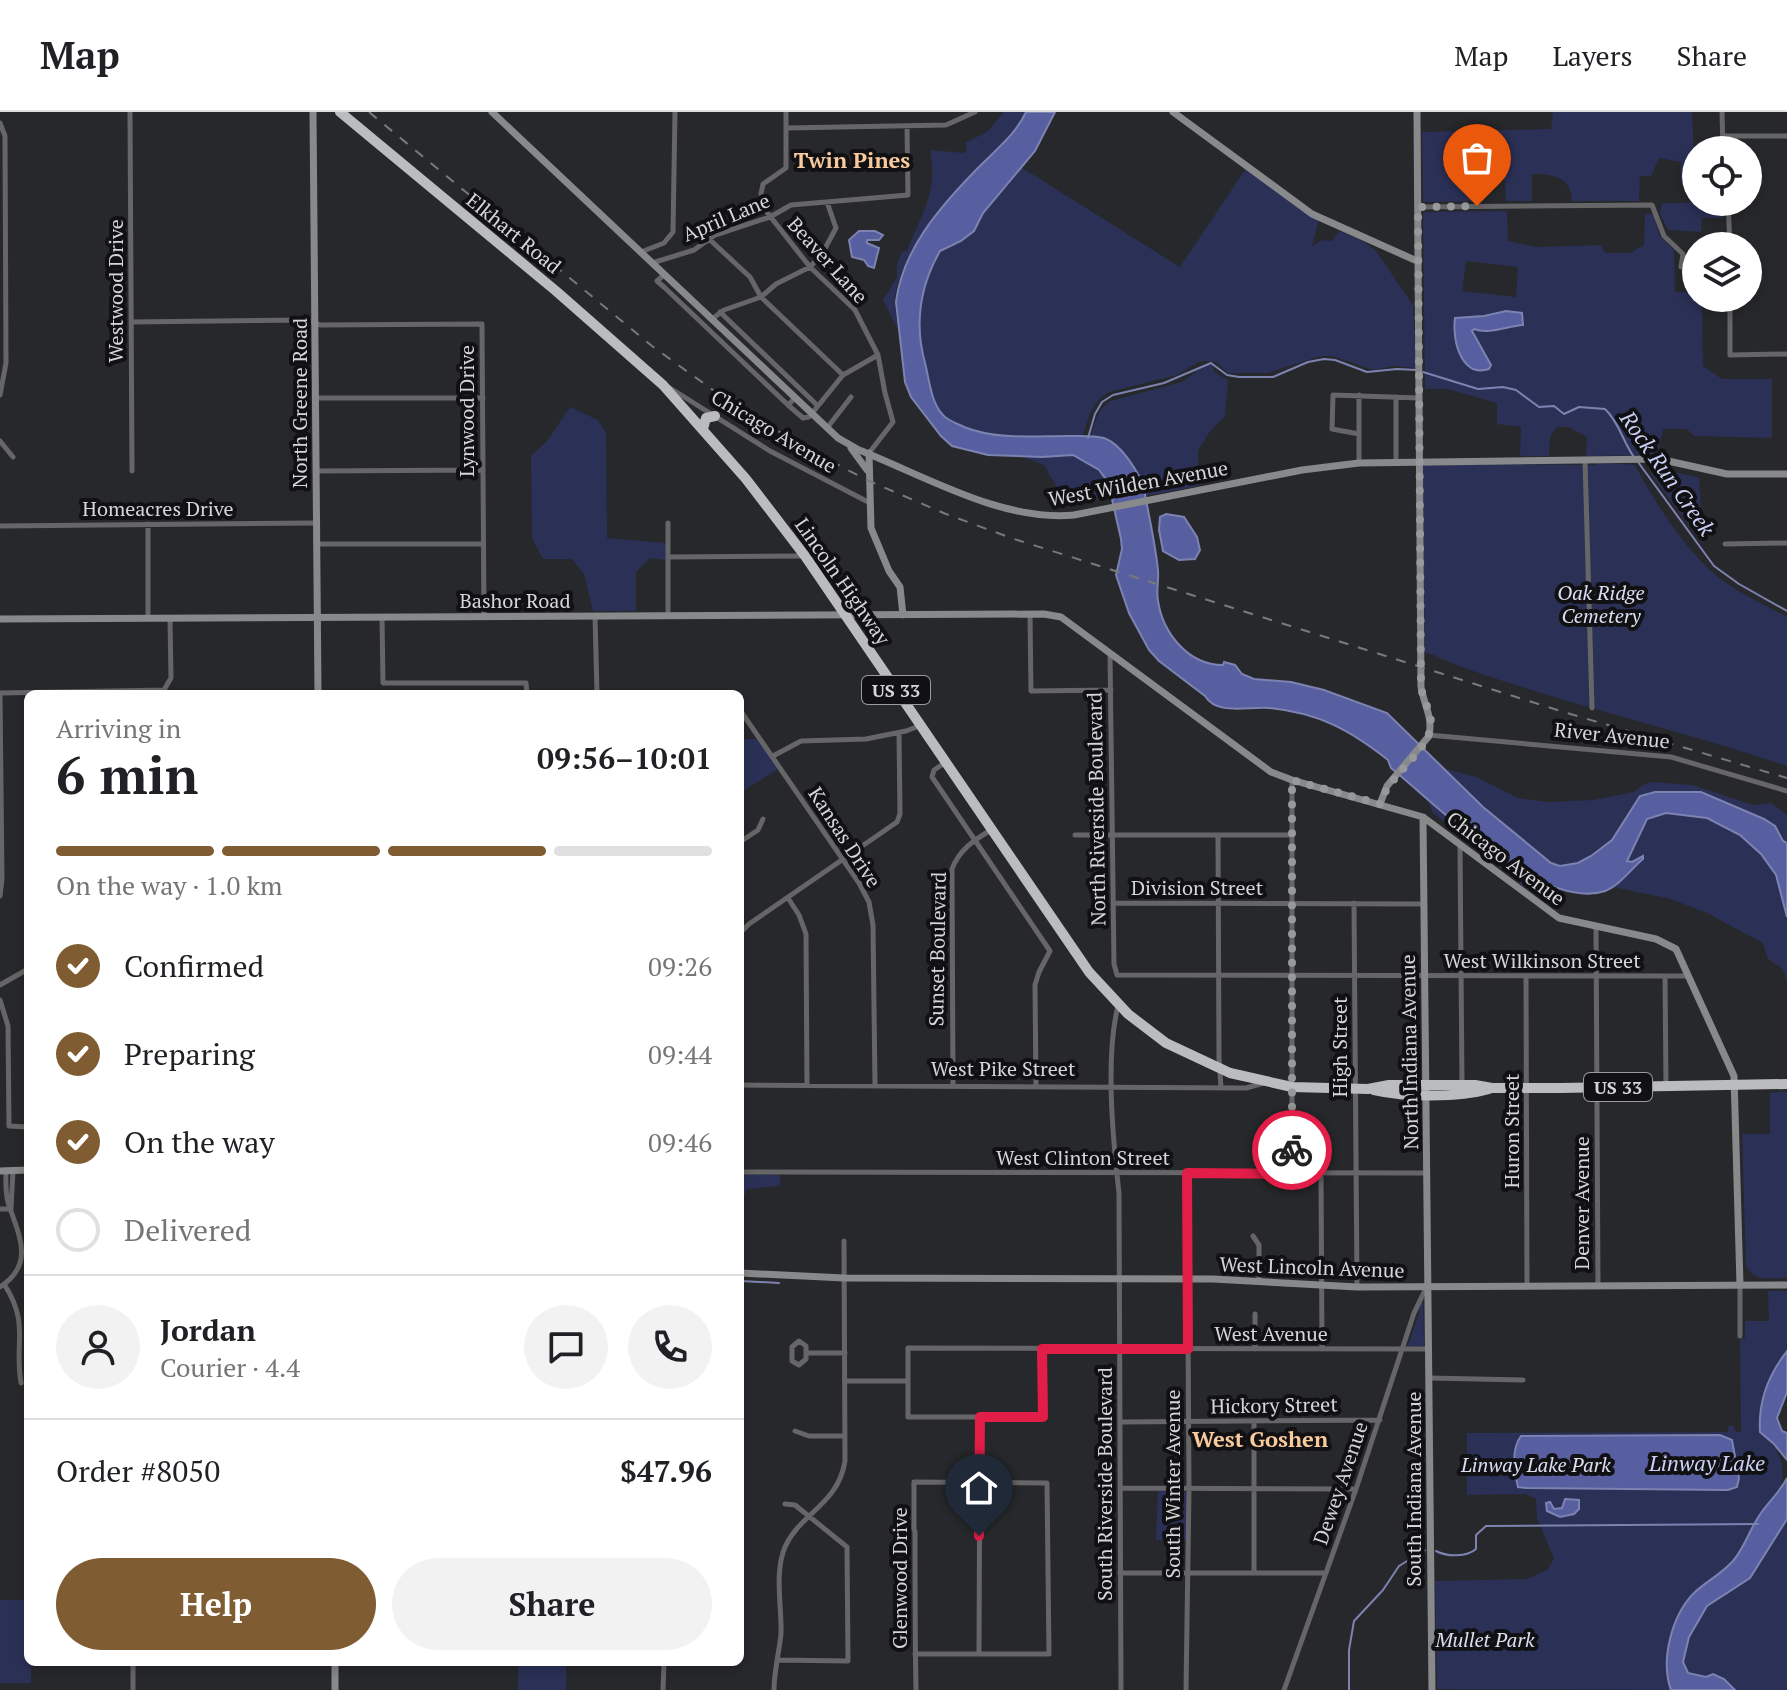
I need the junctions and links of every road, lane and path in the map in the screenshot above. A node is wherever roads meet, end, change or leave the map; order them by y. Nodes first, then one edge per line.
1 (130, 112) edge
2 (313, 112) edge
3 (340, 112) edge
4 (492, 112) edge
5 (675, 112) edge
6 (786, 112) edge
7 (975, 112) edge
8 (1173, 112) edge
9 (1417, 112) edge
10 (1722, 112) edge
11 (0, 123) edge
12 (907, 126) junction
13 (786, 128) junction
14 (1723, 136) edge
15 (1762, 136) edge
16 (1787, 136) edge
17 (827, 202) junction
18 (1418, 207) junction
19 (770, 217) junction
20 (709, 239) junction
21 (640, 252) junction
22 (1417, 261) junction
23 (652, 263) junction
24 (810, 267) junction
25 (1681, 267) dead end
26 (664, 275) junction
27 (761, 297) junction
28 (720, 312) junction
29 (1730, 312) edge
30 (711, 320) junction
31 (131, 322) junction
32 (315, 323) junction
33 (725, 338) junction
34 (1787, 354) edge
35 (878, 355) junction
36 (843, 375) junction
37 (663, 385) junction
38 (0, 395) edge
39 (1359, 395) junction
40 (851, 397) dead end
41 (1396, 397) junction
42 (316, 398) junction
43 (483, 398) junction
44 (1419, 398) junction
45 (817, 405) junction
46 (811, 415) junction
47 (715, 416) junction
48 (703, 429) junction
49 (827, 429) junction
50 (1359, 434) junction
51 (0, 441) edge
52 (847, 443) junction
53 (869, 453) junction
54 (13, 457) dead end
55 (1585, 460) junction
56 (1396, 461) junction
57 (1420, 461) junction
58 (1359, 463) junction
59 (483, 470) junction
60 (132, 471) dead end
61 (316, 471) junction
62 (869, 472) junction
63 (1787, 474) edge
64 (870, 503) junction
65 (315, 523) junction
66 (668, 523) dead end
67 (148, 524) junction
68 (0, 526) edge
69 (1787, 543) edge
70 (316, 544) junction
71 (483, 544) junction
72 (1725, 544) dead end
73 (805, 556) junction
74 (669, 557) junction
75 (903, 615) junction
76 (1030, 615) junction
77 (595, 616) junction
78 (668, 616) junction
79 (845, 616) junction
80 (316, 617) junction
81 (382, 617) junction
82 (484, 617) junction
83 (0, 619) edge
84 (148, 619) junction
85 (170, 619) junction
86 (1110, 654) junction
87 (163, 690) edge
88 (318, 690) edge
89 (527, 690) edge
90 (597, 690) edge
91 (1111, 690) junction
92 (0, 693) edge
93 (24, 693) edge
94 (1592, 708) dead end
95 (744, 714) edge
96 (920, 725) junction
97 (899, 733) junction
98 (1429, 735) junction
99 (773, 756) junction
100 (946, 762) junction
101 (1292, 780) junction
102 (1787, 791) edge
103 (1380, 804) junction
104 (1423, 817) junction
105 (763, 819) dead end
106 (991, 830) junction
107 (1075, 835) dead end
108 (1112, 835) junction
109 (1218, 835) junction
110 (1292, 835) junction
111 (744, 839) edge
112 (975, 840) junction
113 (1460, 845) junction
114 (843, 860) junction
115 (0, 896) edge
116 (788, 898) junction
117 (1113, 903) junction
118 (1218, 903) junction
119 (1292, 903) junction
120 (1354, 903) junction
121 (1424, 904) junction
122 (1596, 927) junction
123 (744, 929) edge
124 (1114, 964) joint
125 (24, 971) edge
126 (1292, 976) junction
127 (1424, 976) junction
128 (1526, 976) junction
129 (1595, 976) junction
130 (1665, 976) junction
131 (1690, 976) junction
132 (1218, 977) junction
133 (1355, 977) junction
134 (1461, 977) junction
135 (0, 985) edge
136 (0, 1000) edge
137 (1118, 1005) junction
138 (1220, 1069) junction
139 (1265, 1083) junction
140 (1787, 1084) edge
141 (744, 1085) edge
142 (875, 1085) junction
143 (953, 1085) junction
144 (1462, 1085) junction
145 (807, 1086) junction
146 (1036, 1086) junction
147 (1113, 1086) junction
148 (1735, 1086) junction
149 (1292, 1087) junction
150 (1666, 1087) junction
151 (1221, 1088) junction
152 (1492, 1088) junction
153 (1526, 1088) junction
154 (1596, 1088) junction
155 (1355, 1089) junction
156 (1426, 1089) junction
157 (24, 1127) edge
158 (7, 1170) edge
159 (744, 1172) edge
160 (1117, 1173) junction
161 (1187, 1173) junction
162 (1426, 1173) junction
163 (1292, 1174) junction
164 (1321, 1174) junction
165 (1354, 1174) junction
166 (0, 1209) edge
167 (11, 1209) junction
168 (1253, 1236) dead end
169 (844, 1241) dead end
170 (744, 1273) edge
171 (844, 1278) junction
172 (1120, 1278) junction
173 (1187, 1279) junction
174 (1259, 1282) junction
175 (2, 1285) edge
176 (1740, 1285) junction
177 (1787, 1285) edge
178 (1598, 1286) junction
179 (1322, 1287) junction
180 (1357, 1287) junction
181 (1427, 1287) junction
182 (1527, 1287) junction
183 (1255, 1314) dead end
184 (1740, 1336) dead end
185 (1042, 1349) junction
186 (1120, 1349) junction
187 (1188, 1349) junction
188 (1255, 1349) junction
189 (1322, 1349) junction
190 (1403, 1349) junction
191 (1428, 1349) junction
192 (806, 1353) junction
193 (845, 1353) junction
194 (1429, 1378) junction
195 (1523, 1380) dead end
196 (845, 1381) junction
197 (908, 1381) junction
198 (21, 1383) dead end
199 (980, 1417) junction
200 (1380, 1420) junction
201 (1188, 1421) junction
202 (1254, 1421) junction
203 (1120, 1422) junction
204 (795, 1431) dead end
205 (845, 1436) junction
206 (980, 1483) junction
207 (1120, 1488) junction
208 (1189, 1489) junction
209 (1255, 1489) junction
210 (1356, 1489) junction
211 (785, 1504) dead end
212 (811, 1516) junction
213 (1120, 1573) junction
214 (1188, 1573) junction
215 (1254, 1573) junction
216 (1326, 1573) junction
217 (979, 1653) junction
218 (915, 1654) junction
219 (777, 1660) junction
220 (133, 1666) edge
221 (335, 1666) edge
222 (664, 1666) edge
223 (133, 1690) edge
224 (335, 1690) edge
225 (663, 1690) edge
226 (774, 1690) edge
227 (916, 1690) edge
228 (1121, 1690) edge
229 (1186, 1690) edge
230 (1284, 1690) edge
231 (1432, 1690) edge

1 - 31 street, Westwood Drive
2 - 32 street, North Greene Road
3 - 37 highway, Elkhart Road / US 33
4 - 21 street, West Wilden Avenue
5 - 21 street
6 - 13 street, Beaver Lane
7 - 12 street
8 - 22 street
9 - 18 street
10 - 14 street
11 - 38 street
12 - 13 street
12 - 17 street, April Lane
13 - 19 street, Beaver Lane
15 - 16 street
17 - 19 street, April Lane
17 - 24 street
18 - 22 street
18 - 25 street
19 - 20 street, April Lane
19 - 24 street, Beaver Lane
20 - 23 street, April Lane
20 - 27 street
21 - 23 street, West Wilden Avenue
22 - 44 street
23 - 26 street, West Wilden Avenue
24 - 27 street
24 - 35 street, Beaver Lane
26 - 30 street, West Wilden Avenue
26 - 33 street
27 - 28 street
27 - 36 street
28 - 30 street
28 - 45 street
29 - 34 street
30 - 33 street, West Wilden Avenue
31 - 32 street
31 - 60 street, Westwood Drive
32 - 42 street, North Greene Road
32 - 43 street, Lynwood Drive
33 - 46 street, West Wilden Avenue
35 - 36 street
35 - 53 street, Beaver Lane
36 - 45 street
37 - 47 street, Chicago Avenue
37 - 48 highway, Lincoln Highway / US 33
39 - 41 street
39 - 50 street
39 - 50 street
40 - 49 street
41 - 44 street
41 - 56 street
42 - 43 street
42 - 61 street, North Greene Road
43 - 59 street, Lynwood Drive
44 - 57 street
45 - 46 street
46 - 49 street, West Wilden Avenue
47 - 48 highway
47 - 64 street, Chicago Avenue
48 - 73 highway, Lincoln Highway / US 33
49 - 52 street, West Wilden Avenue
50 - 58 street
51 - 54 street
52 - 53 street, West Wilden Avenue
52 - 62 street
53 - 58 street, West Wilden Avenue
53 - 62 street
55 - 57 street, West Wilden Avenue
55 - 63 street, West Wilden Avenue
55 - 94 street
56 - 57 street, West Wilden Avenue
56 - 58 street, West Wilden Avenue
57 - 98 street
59 - 61 street
59 - 71 street, Lynwood Drive
61 - 65 street, North Greene Road
62 - 64 street
64 - 75 street
65 - 67 street, Homeacres Drive
65 - 70 street, North Greene Road
66 - 74 street
67 - 68 street, Homeacres Drive
67 - 84 street
69 - 72 street
70 - 71 street
70 - 80 street, North Greene Road
71 - 82 street, Lynwood Drive
73 - 74 street
73 - 79 highway, Lincoln Highway / US 33
74 - 78 street
75 - 76 street, Bashor Road
75 - 79 street, Bashor Road
76 - 86 street, Chicago Avenue
76 - 91 street
77 - 78 street, Bashor Road
77 - 82 street, Bashor Road
77 - 90 street
78 - 79 street, Bashor Road
79 - 96 highway, Lincoln Highway / US 33
80 - 81 street, Bashor Road
80 - 85 street, Bashor Road
80 - 88 street, North Greene Road
81 - 82 street, Bashor Road
81 - 89 street
83 - 84 street, Bashor Road
84 - 85 street, Bashor Road
85 - 87 street
86 - 91 street, North Riverside Boulevard
86 - 101 street, Chicago Avenue
91 - 108 street, North Riverside Boulevard
92 - 93 street
92 - 115 street
95 - 99 street, Kansas Drive
96 - 97 street
96 - 100 highway, Lincoln Highway / US 33
97 - 99 street
97 - 114 street
98 - 102 street, River Avenue
98 - 103 street
99 - 114 street, Kansas Drive
100 - 106 highway, Lincoln Highway / US 33
100 - 112 street
101 - 103 street, Chicago Avenue
101 - 110 street
103 - 104 street, Chicago Avenue
104 - 113 street, Chicago Avenue
104 - 121 street, North Indiana Avenue
105 - 111 street
106 - 112 street, Sunset Boulevard
106 - 137 highway, Lincoln Highway / US 33
107 - 108 street
108 - 109 street
108 - 117 street, North Riverside Boulevard
109 - 110 street
109 - 118 street
110 - 119 street
112 - 143 street, Sunset Boulevard
112 - 146 street
113 - 122 street, Chicago Avenue
113 - 134 street
114 - 116 street
114 - 142 street, Kansas Drive
116 - 123 street
116 - 145 street
117 - 118 street, Division Street
117 - 124 street, North Riverside Boulevard
118 - 119 street, Division Street
118 - 132 street
119 - 120 street, Division Street
119 - 126 street
120 - 121 street, Division Street
120 - 133 street, High Street
121 - 127 street, North Indiana Avenue
122 - 129 street, Denver Avenue
122 - 131 street, Chicago Avenue
124 - 132 street, West Wilkinson Street
125 - 135 street
126 - 132 street, West Wilkinson Street
126 - 133 street, West Wilkinson Street
126 - 149 street
127 - 133 street, West Wilkinson Street
127 - 134 street, West Wilkinson Street
127 - 156 street, North Indiana Avenue
128 - 129 street, West Wilkinson Street
128 - 134 street, West Wilkinson Street
128 - 153 street, Huron Street
129 - 130 street, West Wilkinson Street
129 - 154 street, Denver Avenue
130 - 131 street, West Wilkinson Street
130 - 150 street
131 - 148 street, Chicago Avenue
132 - 138 street
133 - 155 street, High Street
134 - 144 street
136 - 157 street
137 - 138 highway, US 33
137 - 147 street
138 - 139 highway, US 33
138 - 151 street
139 - 149 highway, US 33
139 - 151 street, West Pike Street
140 - 148 highway, US 33
141 - 145 street, West Pike Street
142 - 143 street, West Pike Street
142 - 145 street, West Pike Street
143 - 146 street, West Pike Street
144 - 152 highway, US 33
144 - 156 highway, US 33
146 - 147 street, West Pike Street
147 - 151 street, West Pike Street
147 - 160 street
148 - 150 highway, US 33
148 - 176 street, Chicago Avenue
149 - 155 highway, US 33
149 - 163 street
150 - 154 highway, US 33
152 - 153 highway, US 33
152 - 156 highway
153 - 154 highway, US 33
153 - 182 street, Huron Street
154 - 178 street, Denver Avenue
155 - 156 highway, US 33
155 - 165 street, High Street
156 - 162 street, North Indiana Avenue
158 - 167 street
159 - 160 street, West Clinton Street
160 - 161 street, West Clinton Street
160 - 172 street
161 - 163 street, West Clinton Street
161 - 173 street, South Winter Avenue
162 - 165 street, West Clinton Street
162 - 181 street, North Indiana Avenue
163 - 164 street, West Clinton Street
164 - 165 street, West Clinton Street
164 - 179 street
165 - 180 street, High Street
166 - 167 street
167 - 175 street
168 - 174 street
169 - 171 street
170 - 171 street, West Lincoln Avenue
171 - 172 street, West Lincoln Avenue
171 - 193 street
172 - 173 street, West Lincoln Avenue
172 - 186 street, South Riverside Boulevard
173 - 174 street, West Lincoln Avenue
173 - 187 street, South Winter Avenue
174 - 179 street, West Lincoln Avenue
175 - 198 street
176 - 177 street, West Lincoln Avenue
176 - 178 street, West Lincoln Avenue
176 - 184 street
178 - 182 street, West Lincoln Avenue
179 - 180 street, West Lincoln Avenue
179 - 189 street
180 - 181 street, West Lincoln Avenue
181 - 182 street, West Lincoln Avenue
181 - 190 street, Dewey Avenue
181 - 191 street, South Indiana Avenue
183 - 188 street
185 - 186 street, West Avenue
185 - 197 street, West Avenue
185 - 199 street
186 - 187 street, West Avenue
186 - 203 street, South Riverside Boulevard
187 - 188 street, West Avenue
187 - 201 street, South Winter Avenue
188 - 189 street, West Avenue
189 - 190 street, West Avenue
190 - 191 street, West Avenue
190 - 200 street, Dewey Avenue
191 - 194 street, South Indiana Avenue
192 - 192 street
192 - 193 street
193 - 196 street
194 - 195 street
194 - 231 street, South Indiana Avenue
196 - 197 street
196 - 205 street
197 - 199 street, West Avenue
199 - 206 street
200 - 202 street, Hickory Street
200 - 210 street, Dewey Avenue
201 - 202 street, Hickory Street
201 - 203 street, Hickory Street
201 - 208 street, South Winter Avenue
202 - 209 street
203 - 207 street, South Riverside Boulevard
204 - 205 street
205 - 212 street
206 - 217 street
206 - 217 street
206 - 218 street, Glenwood Drive
207 - 208 street
207 - 213 street, South Riverside Boulevard
208 - 209 street
208 - 214 street, South Winter Avenue
209 - 210 street
209 - 215 street
210 - 216 street, Dewey Avenue
211 - 212 street
212 - 219 street
212 - 219 street
213 - 214 street
213 - 228 street, South Riverside Boulevard
214 - 215 street
214 - 229 street, South Winter Avenue
215 - 216 street
216 - 230 street, Dewey Avenue
217 - 218 street
218 - 227 street, Glenwood Drive
219 - 226 street
220 - 223 street
221 - 224 street
222 - 225 street

